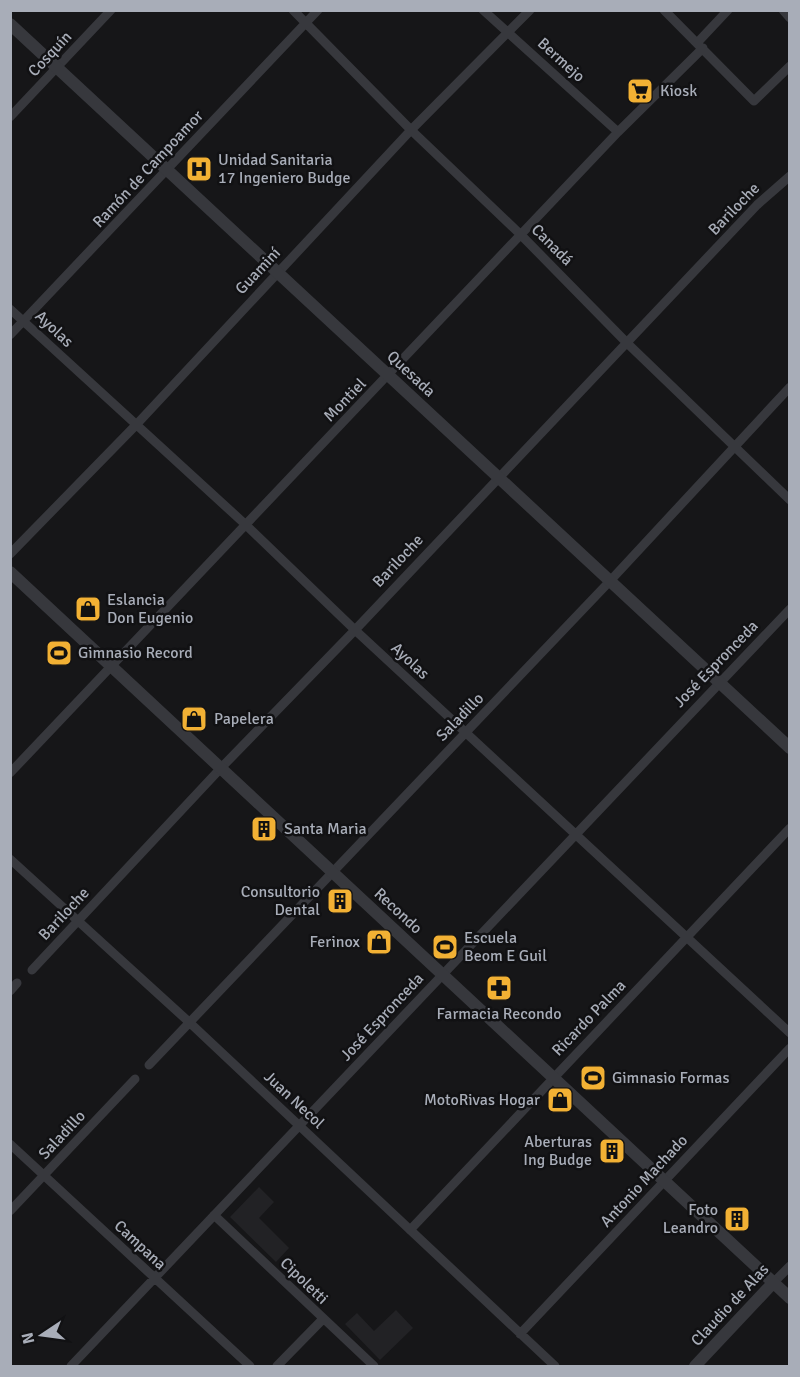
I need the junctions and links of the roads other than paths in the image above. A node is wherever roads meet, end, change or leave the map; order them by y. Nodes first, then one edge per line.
1 (111, 10) edge
2 (293, 10) edge
3 (318, 10) edge
4 (483, 10) edge
5 (530, 10) edge
6 (664, 10) edge
7 (728, 10) edge
8 (783, 10) edge
9 (789, 18) edge
10 (306, 23) junction
11 (10, 24) edge
12 (508, 33) junction
13 (700, 46) junction
14 (789, 66) edge
15 (57, 68) junction
16 (10, 117) edge
17 (411, 130) junction
18 (618, 132) junction
19 (168, 170) junction
20 (789, 176) edge
21 (521, 235) junction
22 (276, 273) junction
23 (10, 309) edge
24 (24, 321) junction
25 (10, 335) edge
26 (627, 342) junction
27 (389, 375) junction
28 (789, 387) edge
29 (136, 425) junction
30 (736, 447) junction
31 (498, 477) junction
32 (789, 500) edge
33 (246, 525) junction
34 (10, 554) edge
35 (10, 572) edge
36 (610, 581) junction
37 (789, 609) edge
38 (355, 630) junction
39 (113, 667) junction
40 (718, 683) junction
41 (465, 733) junction
42 (789, 748) edge
43 (220, 769) junction
44 (10, 773) edge
45 (789, 828) edge
46 (576, 835) junction
47 (10, 859) edge
48 (332, 872) junction
49 (77, 921) junction
50 (687, 938) junction
51 (32, 970) dead end
52 (442, 975) junction
53 (189, 1022) junction
54 (789, 1033) edge
55 (789, 1048) edge
56 (148, 1065) dead end
57 (553, 1077) junction
58 (135, 1079) dead end
59 (300, 1126) junction
60 (10, 1144) edge
61 (44, 1176) junction
62 (663, 1182) junction
63 (10, 1211) edge
64 (214, 1215) junction
65 (410, 1230) junction
66 (789, 1266) edge
67 (154, 1278) junction
68 (773, 1283) junction
69 (789, 1298) edge
70 (322, 1320) junction
71 (520, 1334) junction
72 (71, 1366) edge
73 (249, 1366) edge
74 (277, 1366) edge
75 (374, 1366) edge
76 (555, 1366) edge
77 (695, 1366) edge

1 - 15 street, Cosquín
2 - 10 street, Canadá
3 - 10 street, Ramón de Campoamor
4 - 12 street, Bermejo
5 - 12 street, Guaminí
6 - 13 street
7 - 13 street, Montiel
8 - 9 street
10 - 17 street, Canadá
10 - 19 street, Ramón de Campoamor
11 - 15 street, Quesada
12 - 17 street, Guaminí
12 - 18 street, Bermejo
13 - 14 street
13 - 18 street, Montiel
15 - 16 street, Cosquín
15 - 19 street, Quesada
17 - 21 street, Canadá
17 - 22 street, Guaminí
18 - 21 street, Montiel
19 - 22 street, Quesada
19 - 24 street, Ramón de Campoamor
20 - 26 street, Bariloche
21 - 26 street, Canadá
21 - 27 street, Montiel
22 - 27 street, Quesada
22 - 29 street, Guaminí
23 - 24 street, Ayolas
24 - 25 street, Ramón de Campoamor
24 - 29 street, Ayolas
26 - 30 street, Canadá
26 - 31 street, Bariloche
27 - 31 street, Quesada
27 - 33 street, Montiel
28 - 30 street, Saladillo
29 - 33 street, Ayolas
29 - 34 street, Guaminí
30 - 32 street, Canadá
30 - 36 street, Saladillo
31 - 36 street, Quesada
31 - 38 street, Bariloche
33 - 38 street, Ayolas
33 - 39 street, Montiel
35 - 39 street, Recondo
36 - 40 street, Quesada
36 - 41 street, Saladillo
37 - 40 street, José Espronceda
38 - 41 street, Ayolas
38 - 43 street, Bariloche
39 - 43 street, Recondo
39 - 44 street, Montiel
40 - 42 street, Quesada
40 - 46 street, José Espronceda
41 - 46 street, Ayolas
41 - 48 street, Saladillo
43 - 48 street, Recondo
43 - 49 street, Bariloche
45 - 50 street, Ricardo Palma
46 - 50 street, Ayolas
46 - 52 street, José Espronceda
47 - 49 street, Juan Necol
48 - 52 street, Recondo
48 - 53 street, Saladillo
49 - 51 street, Bariloche
49 - 53 street, Juan Necol
50 - 54 street, Ayolas
50 - 57 street, Ricardo Palma
52 - 57 street, Recondo
52 - 59 street, José Espronceda
53 - 56 street, Saladillo
53 - 59 street, Juan Necol
55 - 62 street, Antonio Machado
57 - 62 street, Recondo
57 - 65 street, Ricardo Palma
58 - 61 street, Saladillo
59 - 64 street, José Espronceda
59 - 65 street, Juan Necol
60 - 61 street, Campana
61 - 63 street, Saladillo
61 - 67 street, Campana
62 - 68 street, Recondo
62 - 71 street, Antonio Machado
64 - 67 street, José Espronceda
64 - 70 street, Cipoletti
65 - 71 street, Juan Necol
66 - 68 street, Claudio de Alas
67 - 72 street, José Espronceda
67 - 73 street, Campana
68 - 69 street, Recondo
68 - 77 street, Claudio de Alas
70 - 74 street
70 - 75 street, Cipoletti
71 - 76 street, Juan Necol

